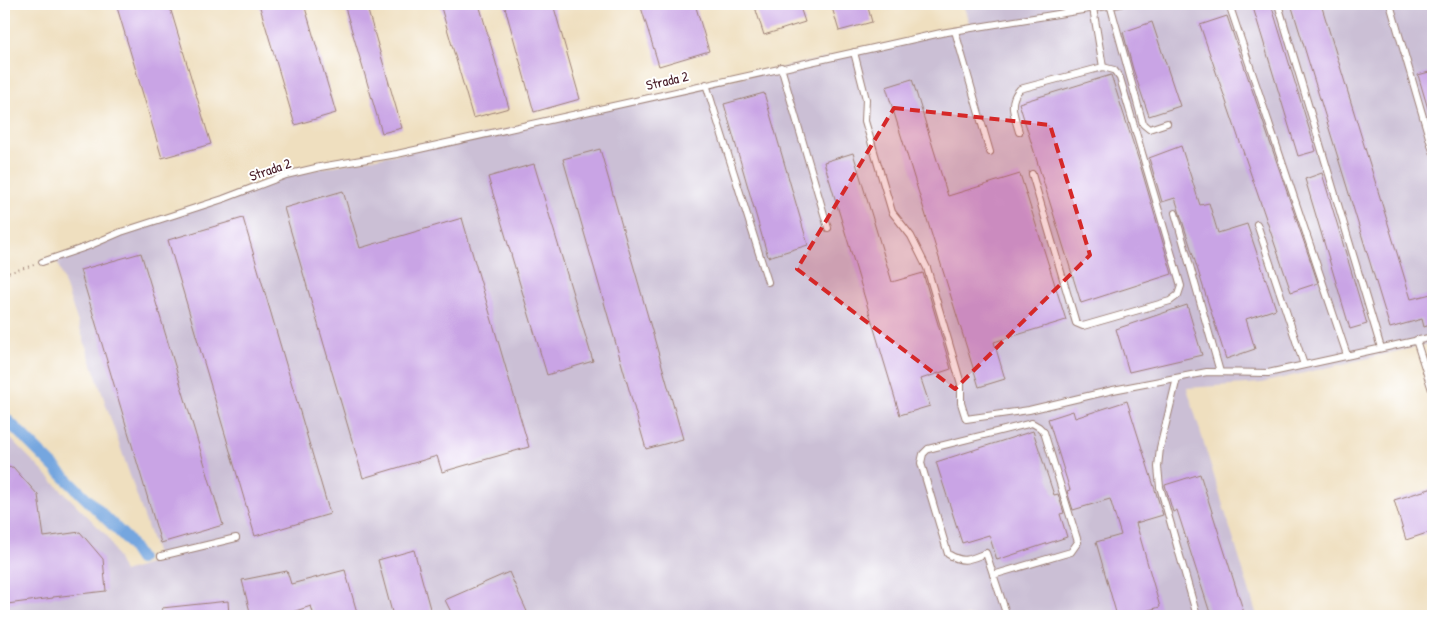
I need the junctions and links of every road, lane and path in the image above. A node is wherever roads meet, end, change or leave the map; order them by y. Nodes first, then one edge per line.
1 (1110, 4) edge
2 (1120, 4) edge
3 (1229, 4) edge
4 (1278, 4) edge
5 (1390, 4) edge
6 (1093, 8) junction
7 (955, 31) junction
8 (854, 52) junction
9 (781, 67) junction
10 (1103, 67) junction
11 (706, 84) junction
12 (1167, 123) dead end
13 (1019, 132) dead end
14 (1433, 151) edge
15 (990, 152) dead end
16 (1032, 174) dead end
17 (1175, 213) dead end
18 (1257, 224) dead end
19 (828, 228) dead end
20 (42, 262) joint
21 (4, 274) edge
22 (768, 282) dead end
23 (1433, 337) edge
24 (1416, 340) junction
25 (1381, 348) junction
26 (1347, 355) junction
27 (1304, 366) junction
28 (1220, 372) junction
29 (1176, 378) junction
30 (1433, 393) edge
31 (236, 538) dead end
32 (161, 556) dead end
33 (993, 575) junction
34 (1007, 616) edge
35 (1197, 616) edge

1 - 2 lane, Strada 2
1 - 6 lane, Strada 2
1 - 12 lane
3 - 26 lane
4 - 25 lane
5 - 14 lane
6 - 7 lane, Strada 2
6 - 10 lane
7 - 8 lane, Strada 2
7 - 15 lane
8 - 9 lane, Strada 2
8 - 29 lane
9 - 11 lane, Strada 2
9 - 19 lane
10 - 13 lane
10 - 16 lane
11 - 20 lane, Strada 2
11 - 22 lane
17 - 28 lane
18 - 27 lane
20 - 21 path
23 - 24 lane
24 - 25 lane
24 - 30 lane
25 - 26 lane
26 - 27 lane
27 - 28 lane
28 - 29 lane
29 - 35 lane
31 - 32 lane
33 - 33 lane
33 - 34 lane

